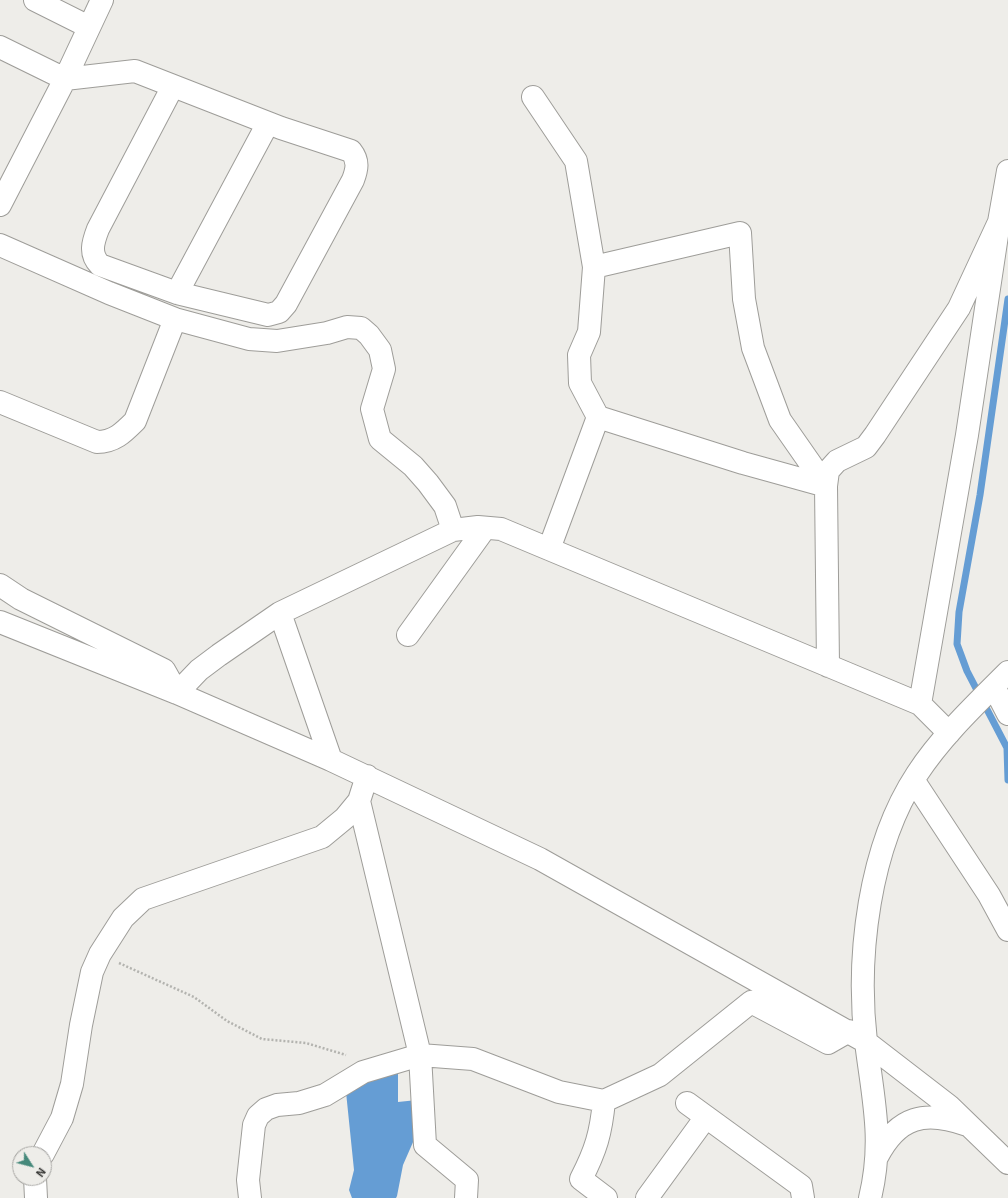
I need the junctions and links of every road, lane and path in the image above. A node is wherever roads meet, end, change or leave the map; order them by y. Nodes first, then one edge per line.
1 (35, 0) edge
2 (70, 0) edge
3 (95, 14) edge
4 (0, 47) edge
5 (64, 80) junction
6 (173, 86) junction
7 (533, 97) dead end
8 (268, 123) junction
9 (1008, 171) edge
10 (0, 205) edge
11 (998, 222) junction
12 (0, 245) edge
13 (594, 267) junction
14 (176, 293) junction
15 (176, 319) junction
16 (0, 402) edge
17 (598, 416) junction
18 (826, 486) junction
19 (485, 528) junction
20 (453, 530) junction
21 (549, 549) junction
22 (0, 585) edge
23 (280, 613) junction
24 (0, 622) edge
25 (408, 635) dead end
26 (828, 666) junction
27 (1001, 680) edge
28 (177, 693) junction
29 (920, 704) junction
30 (1008, 714) edge
31 (949, 733) junction
32 (331, 760) junction
33 (367, 776) junction
34 (914, 781) junction
35 (359, 801) junction
36 (1008, 930) edge
37 (100, 954) junction
38 (858, 1037) junction
39 (420, 1055) junction
40 (353, 1057) dead end
41 (604, 1101) junction
42 (687, 1103) dead end
43 (706, 1117) junction
44 (970, 1126) junction
45 (47, 1146) edge
46 (877, 1157) junction
47 (1008, 1163) edge
48 (35, 1186) edge
49 (36, 1198) edge
50 (250, 1198) edge
51 (466, 1198) edge
52 (606, 1198) edge
53 (647, 1198) edge
54 (803, 1198) edge
55 (870, 1198) edge

1 - 3 street
2 - 3 street
3 - 5 street
4 - 5 street
5 - 6 street
5 - 10 street
6 - 8 street
6 - 14 street
7 - 13 street
8 - 14 street
8 - 14 street
9 - 11 street
11 - 18 street
11 - 29 street
12 - 15 street
13 - 17 street
13 - 18 street
15 - 16 street
15 - 20 street
17 - 18 street
17 - 21 street
18 - 26 street
19 - 20 street
19 - 21 street
19 - 25 street
20 - 23 street
21 - 26 street
22 - 28 street
23 - 28 street
23 - 32 street
24 - 28 street
26 - 29 street
27 - 30 street
27 - 31 street
28 - 32 street
29 - 31 street
31 - 34 street
32 - 33 street
33 - 35 street
33 - 38 street
34 - 36 street
34 - 38 street
35 - 37 street
35 - 39 street
37 - 40 path
37 - 45 street
38 - 41 street
38 - 44 street
38 - 46 street
39 - 41 street
39 - 50 street
39 - 51 street
41 - 52 street
42 - 43 street
43 - 53 street
43 - 54 street
44 - 46 street
44 - 47 street
46 - 55 street
48 - 49 street

